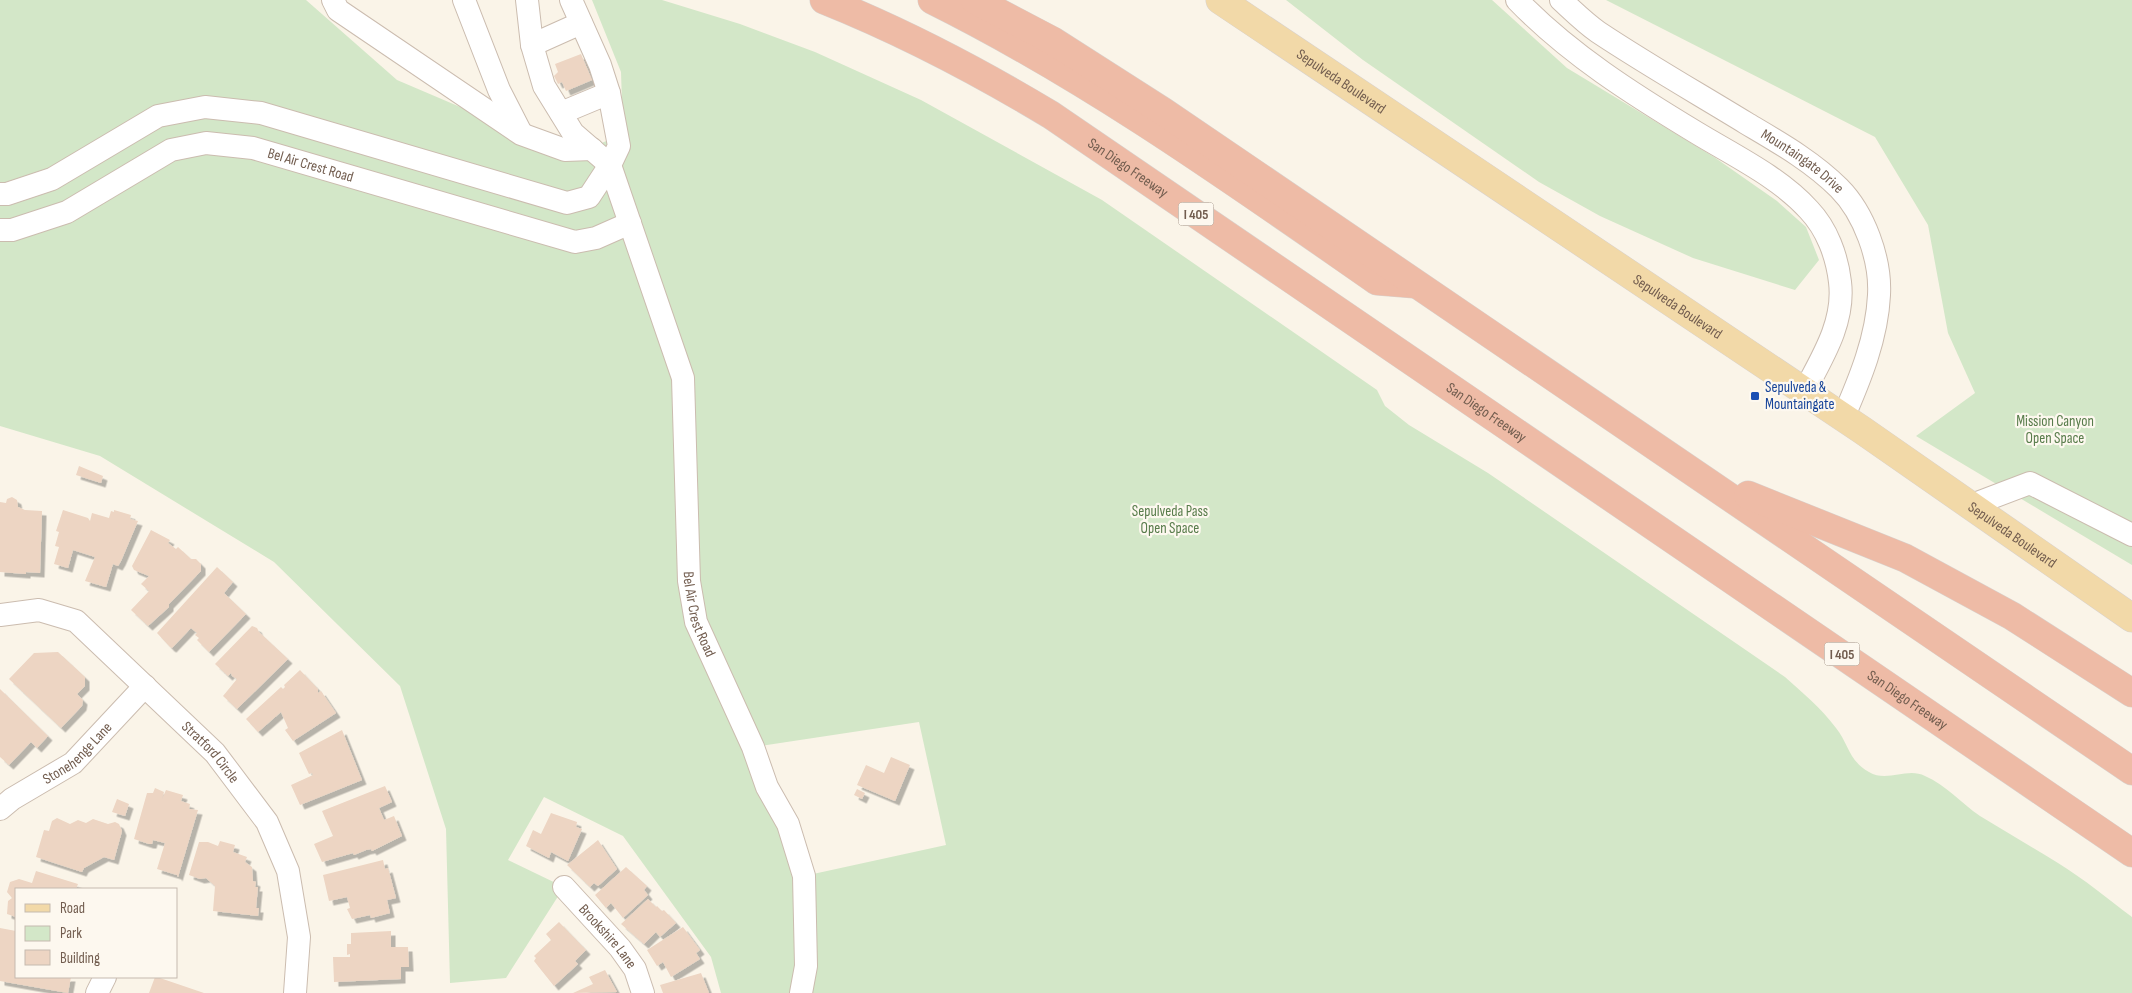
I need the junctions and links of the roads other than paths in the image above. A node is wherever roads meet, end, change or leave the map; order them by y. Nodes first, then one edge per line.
1 (333, 0) edge
2 (464, 0) edge
3 (527, 0) edge
4 (571, 0) edge
5 (824, 0) edge
6 (932, 0) edge
7 (976, 0) edge
8 (1220, 0) edge
9 (1518, 0) edge
10 (1561, 0) edge
11 (581, 23) junction
12 (532, 44) junction
13 (609, 93) junction
14 (561, 113) junction
15 (521, 134) junction
16 (592, 149) junction
17 (610, 165) junction
18 (0, 194) edge
19 (630, 223) junction
20 (0, 230) edge
21 (1416, 284) junction
22 (1804, 392) junction
23 (1843, 418) junction
24 (1702, 477) junction
25 (1972, 505) junction
26 (2132, 535) edge
27 (0, 615) edge
28 (2132, 618) edge
29 (145, 686) junction
30 (2132, 693) edge
31 (2132, 771) edge
32 (0, 809) edge
33 (2132, 853) edge
34 (564, 887) dead end
35 (104, 978) edge
36 (96, 993) edge
37 (295, 993) edge
38 (643, 993) edge
39 (801, 993) edge

1 - 15 street
2 - 15 street
3 - 12 street, Bel Air Crest Road
4 - 11 street
5 - 33 highway, San Diego Freeway / I 405
6 - 21 highway
7 - 21 highway
8 - 22 main road, Sepulveda Boulevard
9 - 22 street, Mountaingate Drive
10 - 23 street, Mountaingate Drive
11 - 12 street
11 - 13 street
12 - 14 street, Bel Air Crest Road
13 - 14 street
13 - 17 street
14 - 16 street, Bel Air Crest Road
15 - 16 street
16 - 17 street, Bel Air Crest Road
17 - 18 street
17 - 19 street, Bel Air Crest Road
19 - 20 street, Bel Air Crest Road
19 - 39 street, Bel Air Crest Road
21 - 24 highway
22 - 23 main road, Sepulveda Boulevard
23 - 25 main road, Sepulveda Boulevard
24 - 30 highway
24 - 31 highway
25 - 26 street
25 - 28 main road, Sepulveda Boulevard
27 - 29 street, Stratford Circle
29 - 32 street, Stonehenge Lane
29 - 37 street, Stratford Circle
34 - 38 street, Brookshire Lane
35 - 36 street

